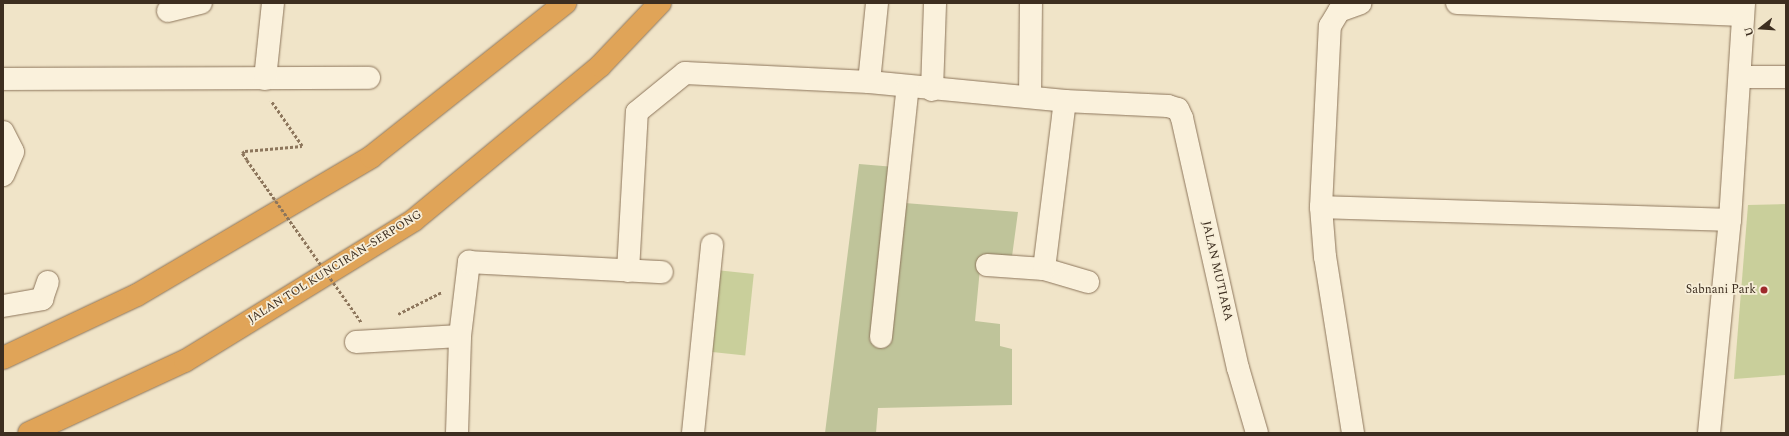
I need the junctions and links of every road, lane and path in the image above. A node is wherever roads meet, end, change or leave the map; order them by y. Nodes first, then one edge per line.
1 (201, 3) edge
2 (273, 3) edge
3 (565, 3) edge
4 (660, 3) edge
5 (877, 3) edge
6 (935, 3) edge
7 (1031, 3) edge
8 (1361, 3) edge
9 (1457, 3) edge
10 (1744, 9) edge
11 (168, 11) dead end
12 (1741, 77) junction
13 (1786, 77) edge
14 (369, 78) dead end
15 (3, 79) edge
16 (265, 79) junction
17 (869, 82) junction
18 (908, 86) junction
19 (932, 90) junction
20 (1030, 97) junction
21 (1065, 101) junction
22 (276, 112) dead end
23 (3, 132) edge
24 (3, 175) edge
25 (1321, 207) junction
26 (1730, 220) junction
27 (712, 245) dead end
28 (987, 265) dead end
29 (1044, 269) junction
30 (628, 271) junction
31 (662, 272) dead end
32 (48, 282) dead end
33 (1088, 282) dead end
34 (450, 288) dead end
35 (3, 306) edge
36 (395, 315) dead end
37 (362, 330) joint
38 (460, 336) junction
39 (881, 337) dead end
40 (3, 358) edge
41 (29, 433) edge
42 (457, 433) edge
43 (692, 433) edge
44 (1257, 433) edge
45 (1353, 433) edge
46 (1709, 433) edge

1 - 11 street
2 - 16 street
3 - 40 highway
4 - 41 highway, JALAN TOL KUNCIRAN–SERPONG
5 - 17 street
6 - 19 street
7 - 20 street
8 - 25 street
9 - 10 street
10 - 12 street
12 - 13 street
12 - 26 street
14 - 16 street
15 - 16 street
17 - 18 street
17 - 30 street
18 - 19 street
18 - 39 street
19 - 20 street
20 - 21 street
21 - 29 street
21 - 44 street, JALAN MUTIARA
22 - 37 path, bridge
23 - 24 street
25 - 26 street
25 - 45 street
26 - 46 street
27 - 43 street
28 - 29 street
29 - 33 street
30 - 31 street
30 - 38 street
32 - 35 street
34 - 36 path
37 - 38 street
38 - 42 street

